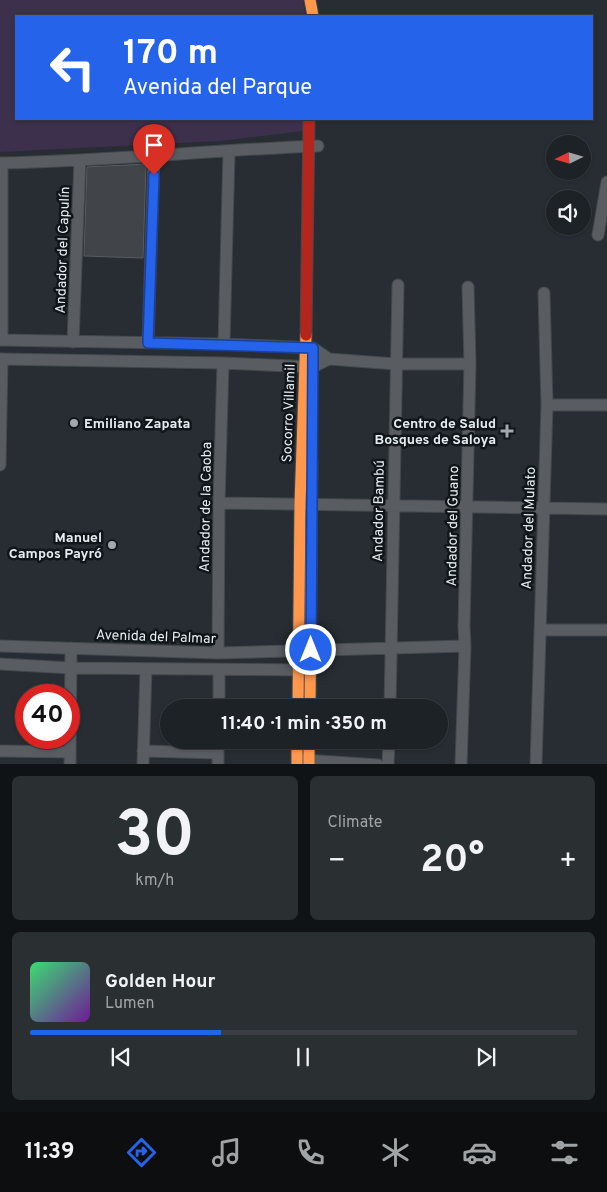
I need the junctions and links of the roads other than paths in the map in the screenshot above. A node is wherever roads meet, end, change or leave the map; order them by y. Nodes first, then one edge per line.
1 (310, 0) edge
2 (322, 0) edge
3 (312, 15) edge
4 (322, 15) edge
5 (309, 120) edge
6 (319, 120) edge
7 (313, 147) junction
8 (229, 151) junction
9 (154, 157) junction
10 (80, 160) junction
11 (1, 163) edge
12 (607, 182) edge
13 (598, 235) dead end
14 (398, 285) dead end
15 (468, 287) dead end
16 (544, 293) dead end
17 (1, 340) edge
18 (73, 342) junction
19 (148, 343) junction
20 (224, 344) junction
21 (309, 348) junction
22 (1, 359) edge
23 (329, 359) junction
24 (223, 363) junction
25 (396, 364) junction
26 (470, 364) junction
27 (309, 367) junction
28 (547, 405) junction
29 (607, 405) edge
30 (0, 465) edge
31 (219, 503) junction
32 (300, 504) junction
33 (312, 504) junction
34 (393, 506) junction
35 (468, 507) junction
36 (544, 508) junction
37 (607, 509) edge
38 (540, 630) junction
39 (607, 630) edge
40 (0, 646) edge
41 (465, 646) junction
42 (392, 647) junction
43 (71, 648) junction
44 (299, 650) junction
45 (311, 650) junction
46 (218, 653) junction
47 (0, 664) edge
48 (71, 668) junction
49 (146, 669) junction
50 (219, 670) junction
51 (304, 670) junction
52 (219, 699) edge
53 (299, 699) edge
54 (309, 699) edge
55 (390, 699) edge
56 (297, 749) edge
57 (309, 749) edge
58 (388, 749) edge
59 (0, 751) edge
60 (143, 751) junction
61 (70, 752) junction
62 (218, 759) edge
63 (297, 762) edge
64 (309, 763) edge
65 (70, 764) edge
66 (142, 764) edge
67 (378, 764) edge
68 (388, 764) edge
69 (461, 764) edge
70 (536, 764) edge

1 - 3 street
2 - 4 street
5 - 7 street, Socorro Villamil
6 - 7 street, Socorro Villamil
7 - 8 street
7 - 21 street, Socorro Villamil
8 - 9 street
8 - 20 street
9 - 10 street
9 - 19 street
10 - 11 street
10 - 18 street, Andador del Capulín
11 - 17 street
12 - 13 street
14 - 25 street, Andador Bambú
15 - 26 street, Andador del Guano
16 - 28 street, Andador del Mulato
17 - 18 street
18 - 19 street
19 - 20 street
20 - 21 street
21 - 23 street
21 - 27 street, Socorro Villamil
22 - 24 street
22 - 30 street
23 - 25 street
23 - 27 street
24 - 27 street
24 - 31 street, Andador de la Caoba
25 - 26 street
25 - 34 street, Andador Bambú
26 - 35 street, Andador del Guano
27 - 32 street, Socorro Villamil
27 - 33 street, Socorro Villamil
28 - 29 street
28 - 36 street, Andador del Mulato
31 - 32 street
31 - 46 street, Andador de la Caoba
32 - 33 street
32 - 44 street, Socorro Villamil
33 - 34 street
33 - 45 street, Socorro Villamil
34 - 35 street
34 - 42 street, Andador Bambú
35 - 36 street
35 - 41 street, Andador del Guano
36 - 37 street
36 - 38 street, Andador del Mulato
38 - 39 street
38 - 70 street, Andador del Mulato
40 - 43 street, Avenida del Palmar
41 - 42 street, Avenida del Palmar
41 - 69 street, Andador del Guano
42 - 45 street, Avenida del Palmar
42 - 55 street, Andador Bambú
43 - 46 street, Avenida del Palmar
43 - 48 street
44 - 45 street, Avenida del Palmar
44 - 46 street, Avenida del Palmar
44 - 51 street, Socorro Villamil
45 - 51 street, Socorro Villamil
47 - 48 street
48 - 49 street
48 - 61 street
49 - 50 street
49 - 60 street
50 - 51 street
50 - 52 street
51 - 53 street, Socorro Villamil
51 - 54 street, Socorro Villamil
56 - 63 street
57 - 64 street
58 - 68 street
59 - 61 street
60 - 62 street
60 - 66 street
61 - 65 street
63 - 64 street
64 - 67 street

